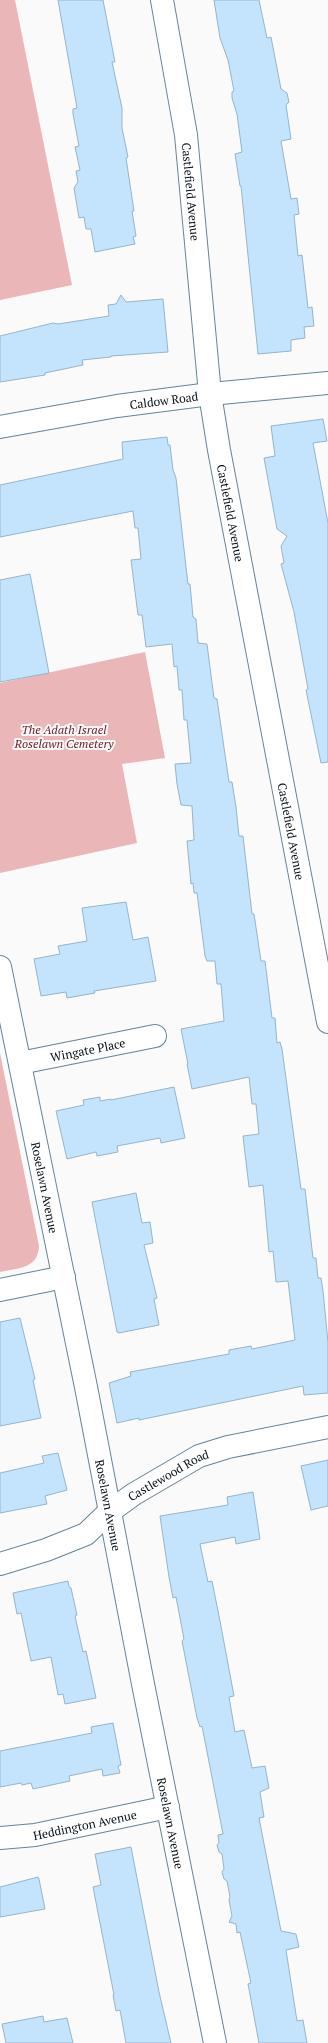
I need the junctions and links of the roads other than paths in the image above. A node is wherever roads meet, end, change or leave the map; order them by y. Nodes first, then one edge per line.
1 (162, 0) edge
2 (328, 383) edge
3 (210, 394) junction
4 (0, 427) edge
5 (0, 967) edge
6 (328, 1022) edge
7 (155, 1036) dead end
8 (20, 1063) junction
9 (64, 1277) junction
10 (0, 1290) edge
11 (328, 1427) edge
12 (109, 1512) junction
13 (0, 1564) edge
14 (168, 1807) junction
15 (0, 1838) edge
16 (215, 2043) edge

1 - 3 street, Castlefield Avenue
2 - 3 street, Caldow Road
3 - 4 street, Caldow Road
3 - 6 street, Castlefield Avenue
5 - 8 street, Roselawn Avenue
7 - 8 street, Wingate Place
8 - 9 street, Roselawn Avenue
9 - 10 street
9 - 12 street, Roselawn Avenue
11 - 12 street, Castlewood Road
12 - 13 street, Castlewood Road
12 - 14 street, Roselawn Avenue
14 - 15 street, Heddington Avenue
14 - 16 street, Roselawn Avenue

